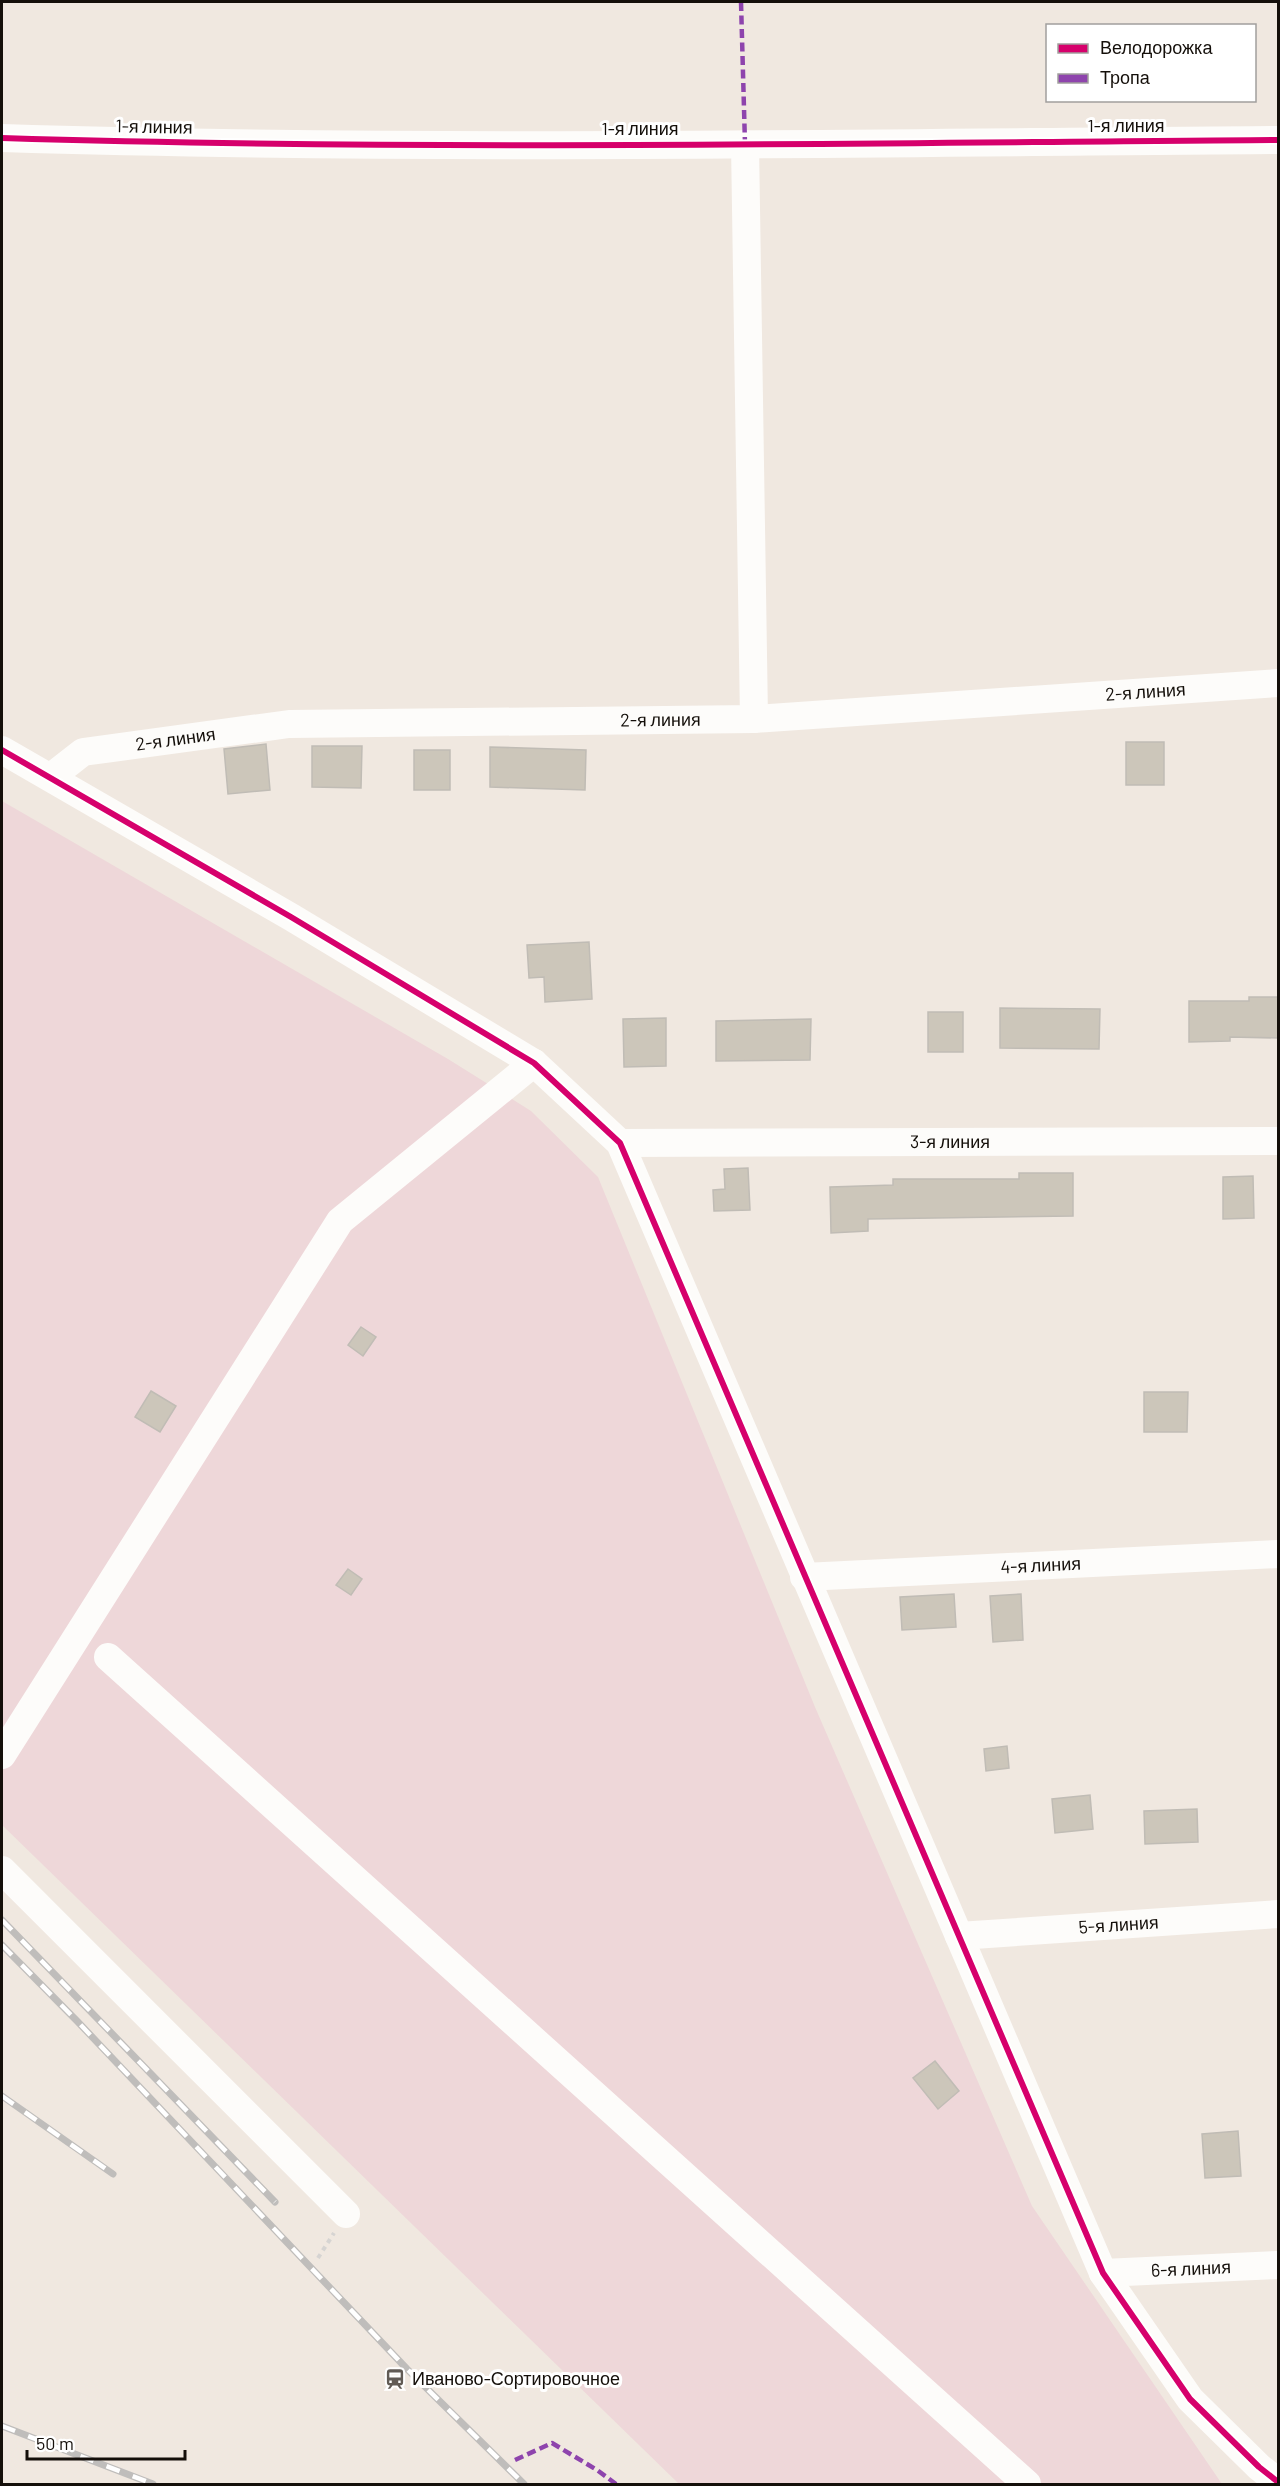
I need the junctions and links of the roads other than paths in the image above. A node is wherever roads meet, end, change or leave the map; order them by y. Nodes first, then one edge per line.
1 (2, 138) edge
2 (1278, 140) edge
3 (745, 144) junction
4 (1278, 682) edge
5 (754, 719) junction
6 (2, 750) edge
7 (51, 777) junction
8 (534, 1063) junction
9 (1278, 1141) edge
10 (620, 1143) junction
11 (1278, 1554) edge
12 (804, 1577) junction
13 (108, 1657) dead end
14 (2, 1755) edge
15 (2, 1870) edge
16 (1278, 1914) edge
17 (959, 1936) junction
18 (346, 2214) dead end
19 (1278, 2265) edge
20 (1103, 2273) junction
21 (1262, 2478) edge
22 (1028, 2484) edge

1 - 3 street, 1-я линия
2 - 3 street, 1-я линия
3 - 5 street
4 - 5 street, 2-я линия
5 - 7 street, 2-я линия
6 - 7 street
7 - 8 street
8 - 10 street
8 - 14 street
9 - 10 street, 3-я линия
10 - 12 street
11 - 12 street, 4-я линия
12 - 17 street
13 - 22 street
15 - 18 street
16 - 17 street, 5-я линия
17 - 20 street
19 - 20 street, 6-я линия
20 - 21 street

